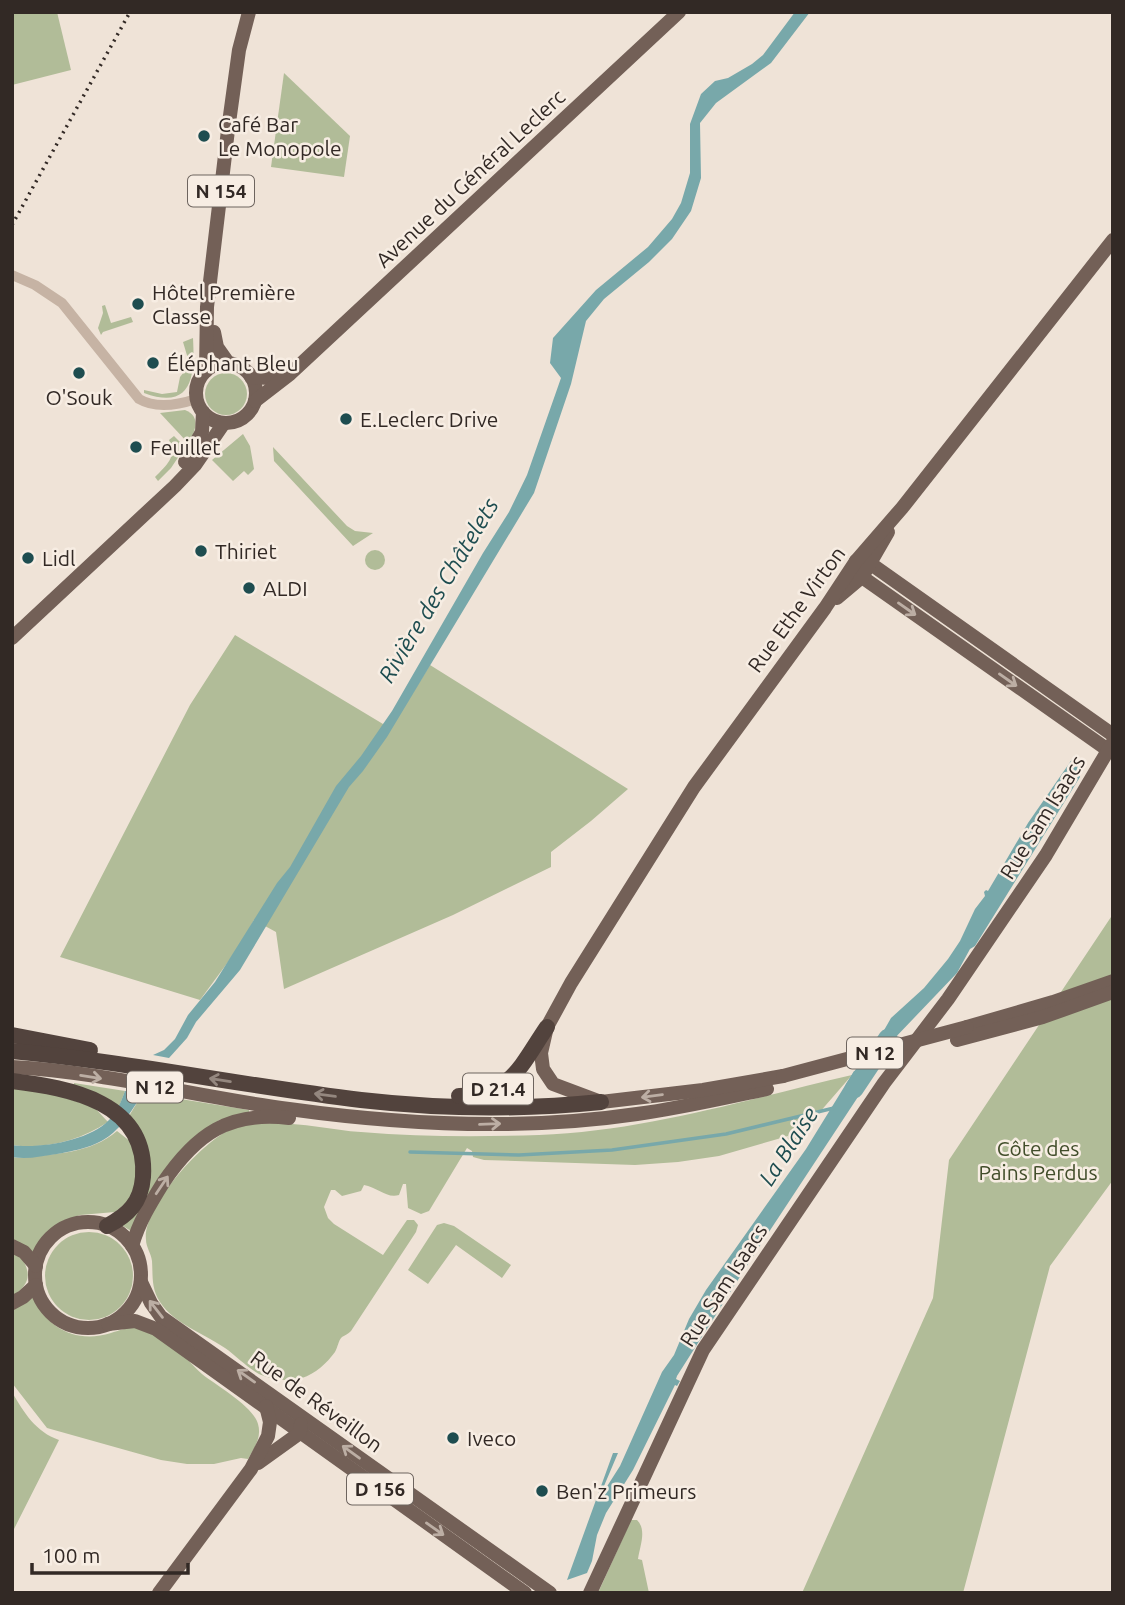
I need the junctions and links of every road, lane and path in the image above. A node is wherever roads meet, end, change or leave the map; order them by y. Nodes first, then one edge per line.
1 (249, 12) edge
2 (258, 12) edge
3 (680, 12) edge
4 (1113, 240) edge
5 (12, 275) edge
6 (229, 364) junction
7 (206, 371) junction
8 (290, 374) junction
9 (251, 377) junction
10 (254, 401) junction
11 (200, 405) junction
12 (224, 423) junction
13 (902, 508) junction
14 (856, 561) junction
15 (871, 564) junction
16 (862, 577) junction
17 (825, 608) junction
18 (12, 627) edge
19 (12, 638) edge
20 (1113, 735) edge
21 (1110, 746) edge
22 (1113, 981) edge
23 (1113, 992) edge
24 (547, 1027) junction
25 (12, 1035) edge
26 (12, 1051) edge
27 (133, 1066) junction
28 (12, 1067) edge
29 (12, 1081) edge
30 (779, 1081) junction
31 (601, 1102) junction
32 (421, 1105) junction
33 (422, 1123) junction
34 (107, 1226) junction
35 (12, 1246) edge
36 (132, 1246) junction
37 (36, 1266) junction
38 (141, 1282) junction
39 (36, 1285) junction
40 (12, 1303) edge
41 (108, 1324) junction
42 (266, 1406) junction
43 (302, 1416) junction
44 (286, 1422) junction
45 (300, 1431) junction
46 (268, 1436) junction
47 (251, 1469) junction
48 (159, 1593) edge
49 (525, 1593) edge
50 (550, 1593) edge
51 (590, 1593) edge

1 - 7 main road, N 154
2 - 6 main road, N 154
3 - 8 main road, Avenue du Général Leclerc
4 - 13 main road, Rue Ethe Virton / D 21.4
5 - 11 street
6 - 7 main road
6 - 9 main road
7 - 11 main road
8 - 9 main road
8 - 10 main road, Avenue du Général Leclerc
9 - 10 main road
10 - 12 main road
11 - 12 main road
11 - 18 main road
12 - 19 main road
13 - 14 main road, Rue Ethe Virton / D 21.4
13 - 15 main road
14 - 15 main road
14 - 16 main road
14 - 17 main road, Rue Ethe Virton / D 21.4
15 - 16 main road
15 - 20 main road
16 - 17 main road
16 -> 21 main road
17 - 24 main road, Rue Ethe Virton / D 21.4
21 - 51 main road, Rue Sam Isaacs
22 - 30 main road, N 12, bridge
23 - 30 main road, N 12
24 - 31 main road, D 21.4
24 - 32 highway, D 21.4
25 - 27 highway
26 - 27 highway, N 12
32 -> 27 highway, N 12
28 -> 33 main road, N 12
29 - 34 highway
30 -> 31 main road, N 12
33 -> 30 main road, N 12
31 - 32 highway, N 12
36 -> 33 main road
34 - 36 main road
34 - 37 main road
35 - 37 main road
36 - 38 main road
37 - 39 main road
38 - 41 main road
43 -> 38 main road, Rue de Réveillon / D 156
39 - 40 main road
39 - 41 main road
41 - 42 main road, Rue de Réveillon / D 156
42 - 44 main road, Rue de Réveillon / D 156
42 - 46 main road
43 - 44 main road
43 - 45 main road
50 -> 43 main road, Rue de Réveillon / D 156
44 - 45 main road, Rue de Réveillon / D 156
44 - 46 main road
45 - 47 main road
45 -> 49 main road, Rue de Réveillon / D 156
46 - 47 main road
47 - 48 main road

